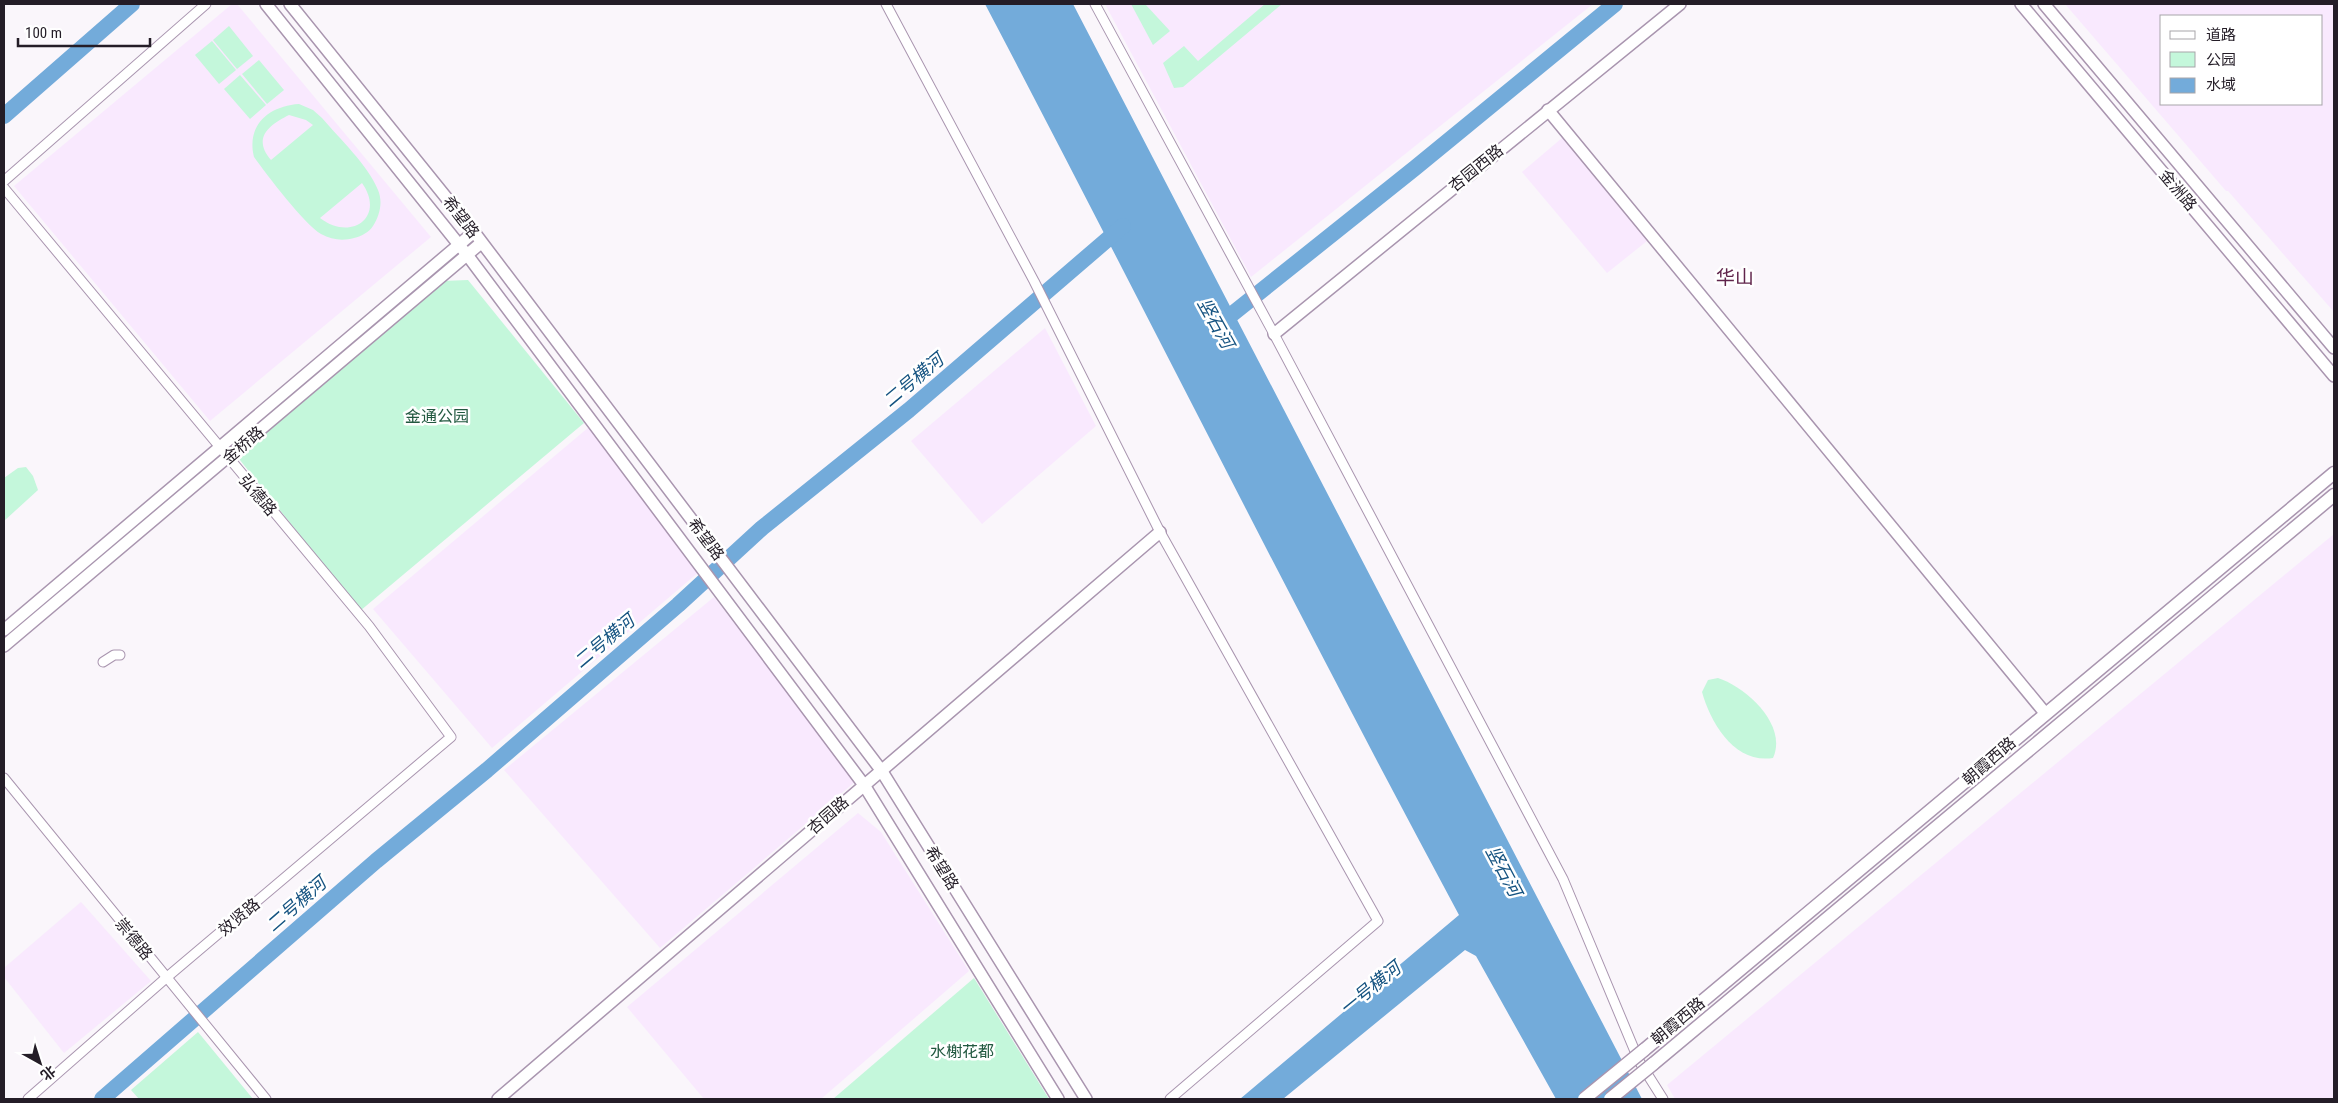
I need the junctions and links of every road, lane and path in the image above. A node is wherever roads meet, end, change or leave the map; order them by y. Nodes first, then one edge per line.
1 (206, 4) edge
2 (266, 4) edge
3 (290, 4) edge
4 (886, 4) edge
5 (1095, 4) edge
6 (1680, 4) edge
7 (2021, 4) edge
8 (2044, 4) edge
9 (1548, 110) junction
10 (4, 181) edge
11 (4, 188) edge
12 (474, 232) junction
13 (481, 243) junction
14 (458, 245) junction
15 (468, 256) junction
16 (1274, 334) junction
17 (2334, 348) edge
18 (2334, 376) edge
19 (218, 448) junction
20 (2334, 473) edge
21 (2334, 495) edge
22 (1160, 532) junction
23 (4, 630) edge
24 (4, 646) edge
25 (120, 655) dead end
26 (102, 662) dead end
27 (2045, 713) junction
28 (2057, 728) junction
29 (451, 736) joint
30 (881, 770) junction
31 (4, 778) edge
32 (864, 785) junction
33 (166, 978) junction
34 (28, 1099) edge
35 (266, 1099) edge
36 (498, 1099) edge
37 (1058, 1099) edge
38 (1086, 1099) edge
39 (1170, 1099) edge
40 (1584, 1099) edge
41 (1610, 1099) edge
42 (1663, 1099) edge

1 - 10 street
2 - 14 main road, 希望路
3 - 12 main road, 希望路
4 - 22 street
5 - 16 street
6 - 9 main road, 杏园西路
7 - 18 main road, 金洲路
8 - 17 main road, 金洲路
9 - 16 main road, 杏园西路
9 - 27 main road
11 - 19 street, 弘德路
12 - 13 main road, 希望路
12 - 14 main road, 金桥路
13 - 15 main road, 金桥路
13 - 30 main road, 希望路
14 - 15 main road, 希望路
14 - 19 main road, 金桥路
15 - 24 main road, 金桥路
15 - 32 main road, 希望路
16 - 42 street
19 - 23 main road, 金桥路
19 - 29 street, 弘德路
20 - 27 main road, 朝霞西路
21 - 28 main road, 朝霞西路
22 - 30 main road, 杏园路
22 - 39 street
25 - 26 street
27 - 28 street
27 - 40 main road, 朝霞西路, bridge
28 - 41 main road, 朝霞西路, bridge
29 - 33 street, 效贤路
30 - 32 main road, 杏园路
30 - 38 main road, 希望路
31 - 33 street, 崇德路
32 - 36 main road, 杏园路
32 - 37 main road, 希望路
33 - 34 street, 效贤路
33 - 35 street, 崇德路

